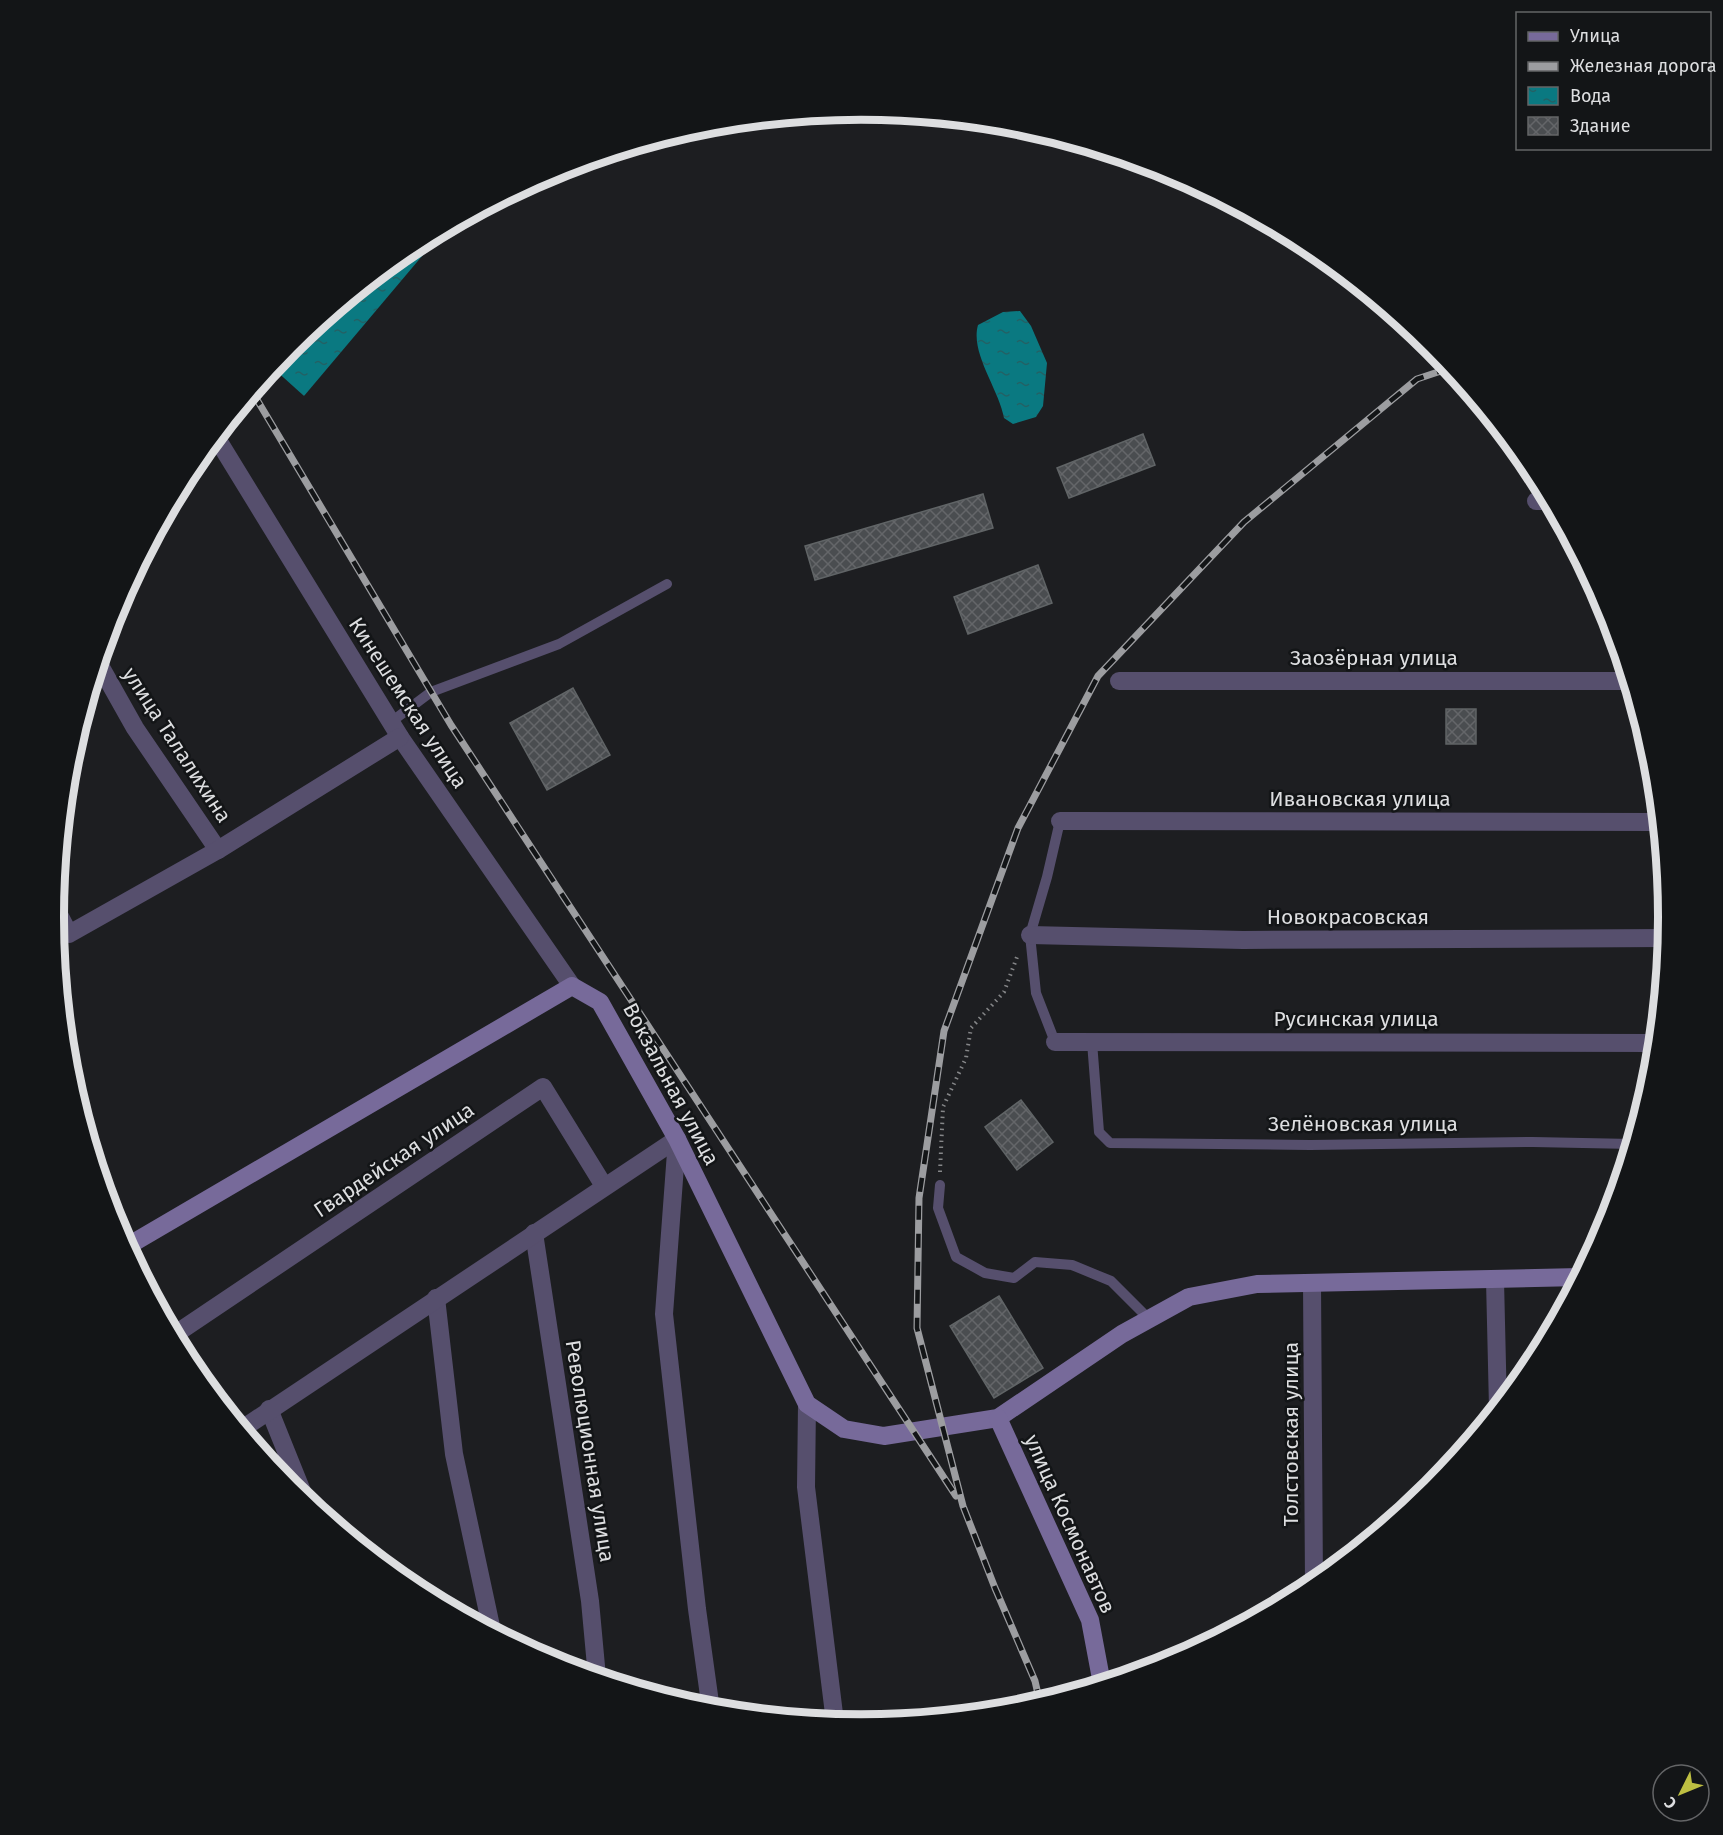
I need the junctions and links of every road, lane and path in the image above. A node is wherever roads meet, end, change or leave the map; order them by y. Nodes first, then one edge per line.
1 (220, 444) edge
2 (666, 584) dead end
3 (104, 672) edge
4 (1119, 681) dead end
5 (1622, 681) edge
6 (395, 730) junction
7 (1060, 821) joint
8 (1653, 822) edge
9 (218, 850) junction
10 (64, 925) edge
11 (1030, 935) junction
12 (1658, 938) edge
13 (572, 986) junction
14 (1055, 1042) joint
15 (1092, 1042) junction
16 (1648, 1042) edge
17 (677, 1139) junction
18 (1625, 1144) edge
19 (940, 1185) joint
20 (604, 1186) junction
21 (534, 1233) junction
22 (134, 1242) edge
23 (1572, 1277) edge
24 (1496, 1280) junction
25 (1312, 1283) junction
26 (436, 1298) junction
27 (1149, 1319) junction
28 (180, 1331) edge
29 (1498, 1398) edge
30 (807, 1404) junction
31 (270, 1409) junction
32 (998, 1418) junction
33 (247, 1425) edge
34 (298, 1481) edge
35 (1314, 1573) edge
36 (490, 1622) edge
37 (596, 1669) edge
38 (1101, 1677) edge
39 (710, 1700) edge
40 (834, 1713) edge

1 - 6 street, Кинешемская улица
2 - 6 lane
3 - 9 street, улица Талалихина
4 - 5 street, Заозёрная улица
6 - 9 street
6 - 13 street, Кинешемская улица
7 - 8 street, Ивановская улица
7 - 11 lane
9 - 10 street
11 - 12 street, Новокрасовская
11 - 14 lane
11 - 19 path
13 - 17 main road, Вокзальная улица
13 - 22 main road
14 - 15 street, Русинская улица
15 - 16 street, Русинская улица
15 - 18 lane, Зелёновская улица
17 - 20 street
17 - 30 main road, Вокзальная улица
17 - 39 street
19 - 27 lane
20 - 21 street
20 - 28 street, Гвардейская улица
21 - 26 street
21 - 37 street, Революционная улица
23 - 24 main road
24 - 25 main road
24 - 29 street
25 - 27 main road
25 - 35 street, Толстовская улица
26 - 31 street
26 - 36 street
27 - 32 main road
30 - 32 main road, Вокзальная улица
30 - 40 street
31 - 33 street
31 - 34 street
32 - 38 main road, улица Космонавтов

